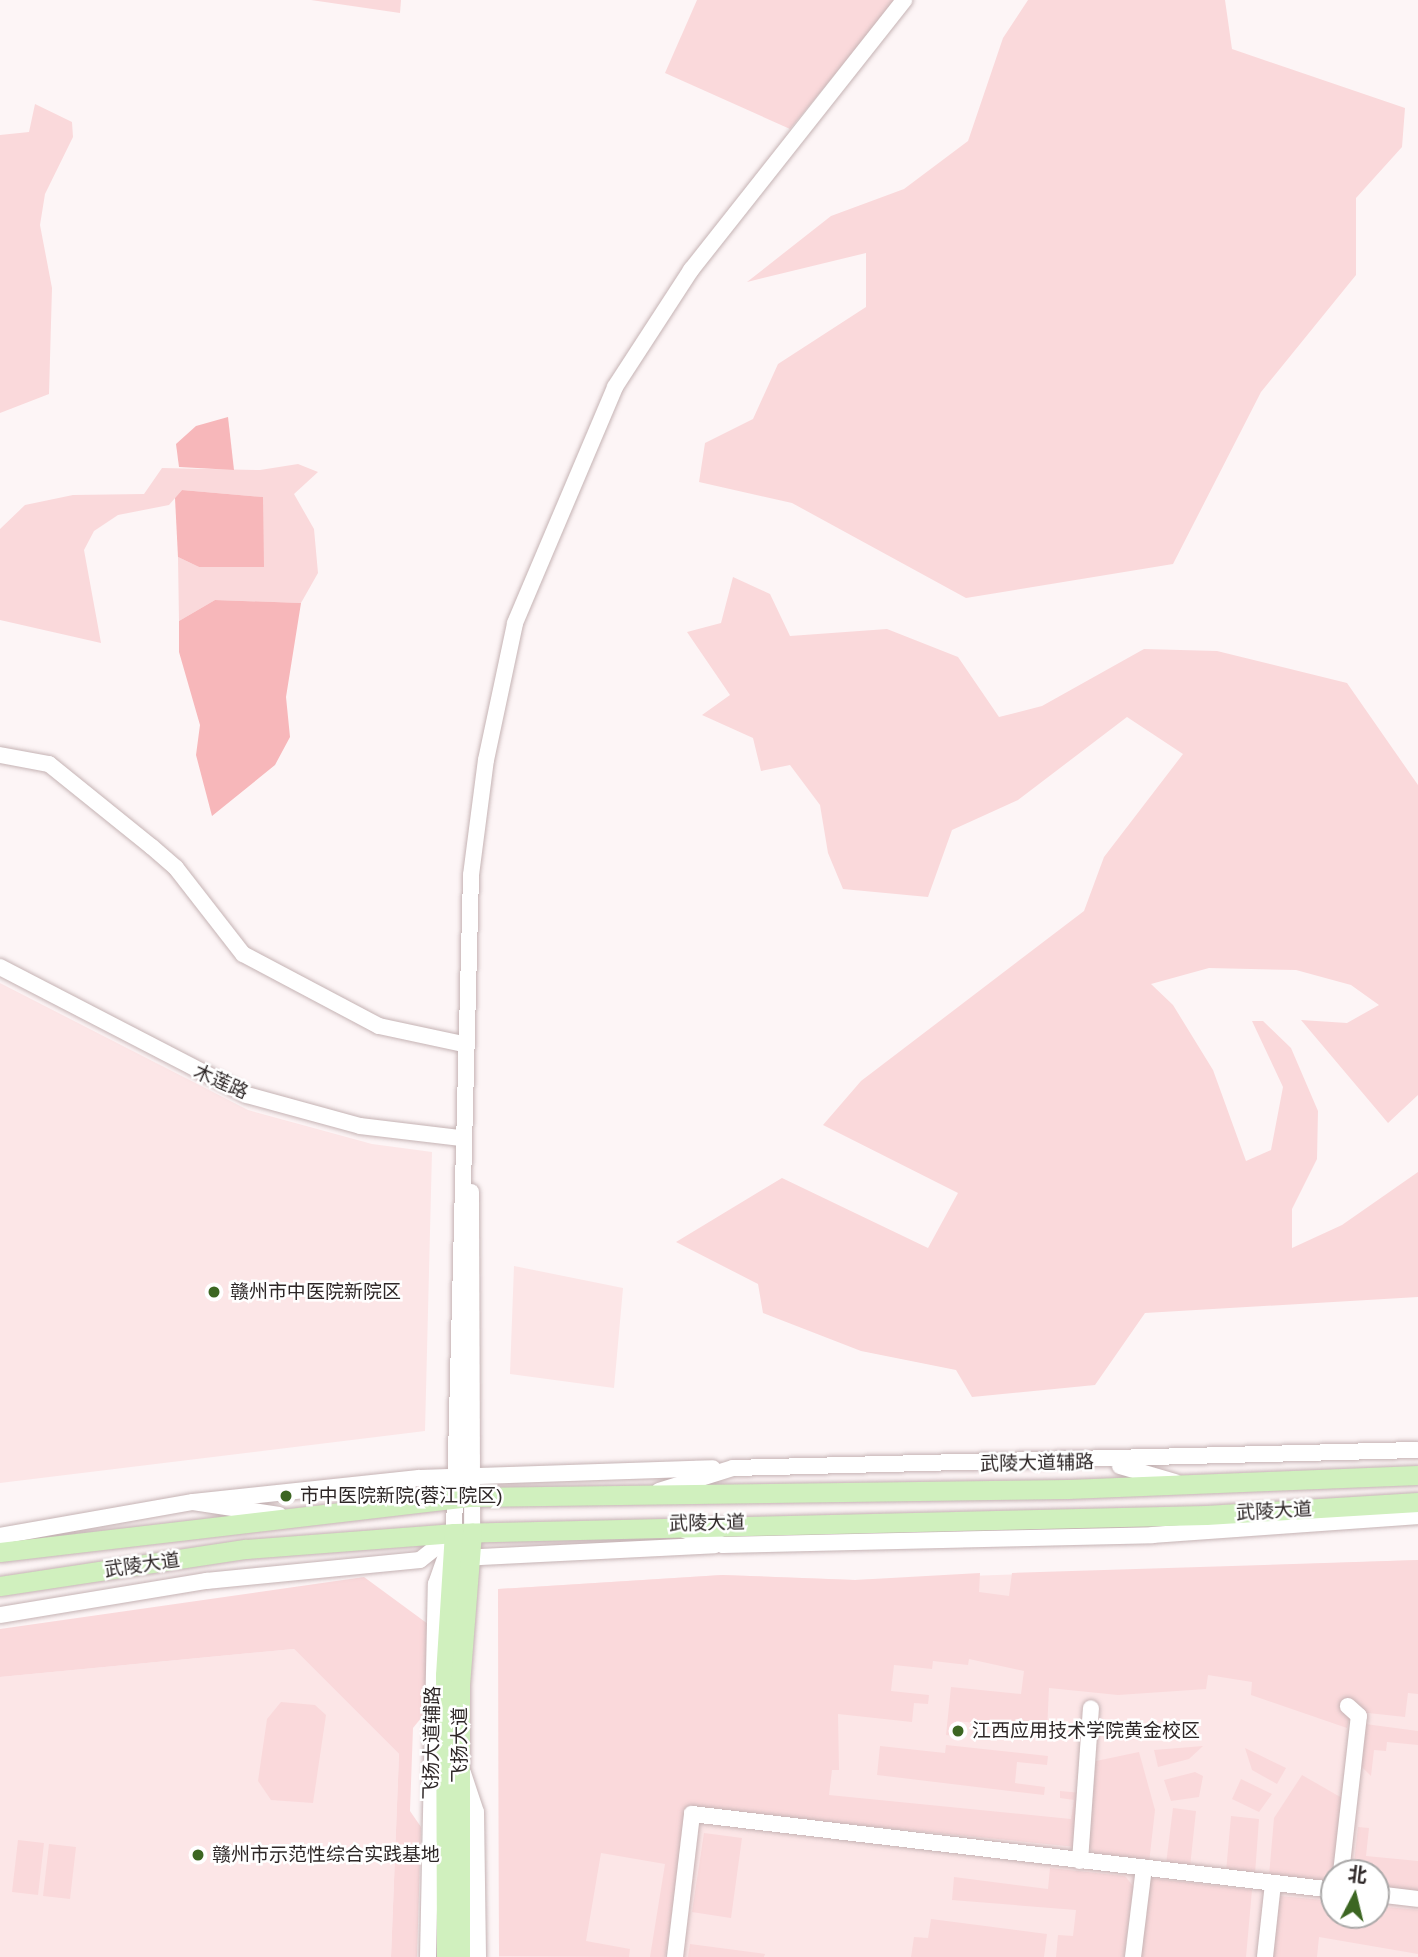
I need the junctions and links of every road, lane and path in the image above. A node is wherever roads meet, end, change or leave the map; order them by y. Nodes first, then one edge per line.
1 (904, 0) edge
2 (916, 0) edge
3 (0, 755) edge
4 (0, 967) edge
5 (463, 1044) junction
6 (461, 1139) junction
7 (1418, 1450) edge
8 (1106, 1462) junction
9 (733, 1468) junction
10 (1418, 1475) edge
11 (463, 1476) junction
12 (1188, 1486) junction
13 (659, 1490) junction
14 (463, 1499) junction
15 (193, 1502) junction
16 (1418, 1502) edge
17 (1206, 1515) junction
18 (281, 1516) junction
19 (1418, 1516) edge
20 (667, 1523) junction
21 (463, 1533) junction
22 (1153, 1535) junction
23 (0, 1536) edge
24 (723, 1545) junction
25 (0, 1552) edge
26 (456, 1558) junction
27 (420, 1560) junction
28 (0, 1586) edge
29 (0, 1615) edge
30 (1348, 1706) dead end
31 (1091, 1708) dead end
32 (1343, 1859) edge
33 (1080, 1861) junction
34 (1144, 1868) junction
35 (1273, 1884) junction
36 (1320, 1889) edge
37 (1390, 1896) edge
38 (1418, 1899) edge
39 (428, 1957) edge
40 (446, 1957) edge
41 (473, 1957) edge
42 (674, 1957) edge
43 (1133, 1957) edge
44 (1265, 1957) edge

1 - 5 street
2 - 11 street
3 - 5 street
4 - 6 street, 木莲路
5 - 6 street
6 - 11 street
7 - 8 street, 武陵大道辅路
8 - 9 street, 武陵大道辅路
8 - 12 street
9 - 11 street
9 - 13 street, 武陵大道辅路
10 - 12 main road, 武陵大道
11 - 14 street
11 - 15 street
12 - 13 main road, 武陵大道
13 - 14 main road, 武陵大道
14 - 18 main road, 武陵大道
14 - 21 street
15 - 18 street
15 - 23 street
16 - 17 main road, 武陵大道
17 - 20 main road, 武陵大道
17 - 22 street
18 - 25 main road, 武陵大道
19 - 22 street
20 - 21 main road, 武陵大道
20 - 24 street
21 - 26 main road, 飞扬大道
21 - 27 street
21 - 28 main road, 武陵大道
22 - 24 street
24 - 26 street
26 - 27 street
26 - 39 street, 飞扬大道辅路
26 - 40 main road, 飞扬大道
26 - 41 main road, 飞扬大道
27 - 29 street
30 - 32 street
31 - 33 street
33 - 34 street
33 - 42 street
34 - 35 street
34 - 43 street
35 - 36 street
35 - 44 street
37 - 38 street

